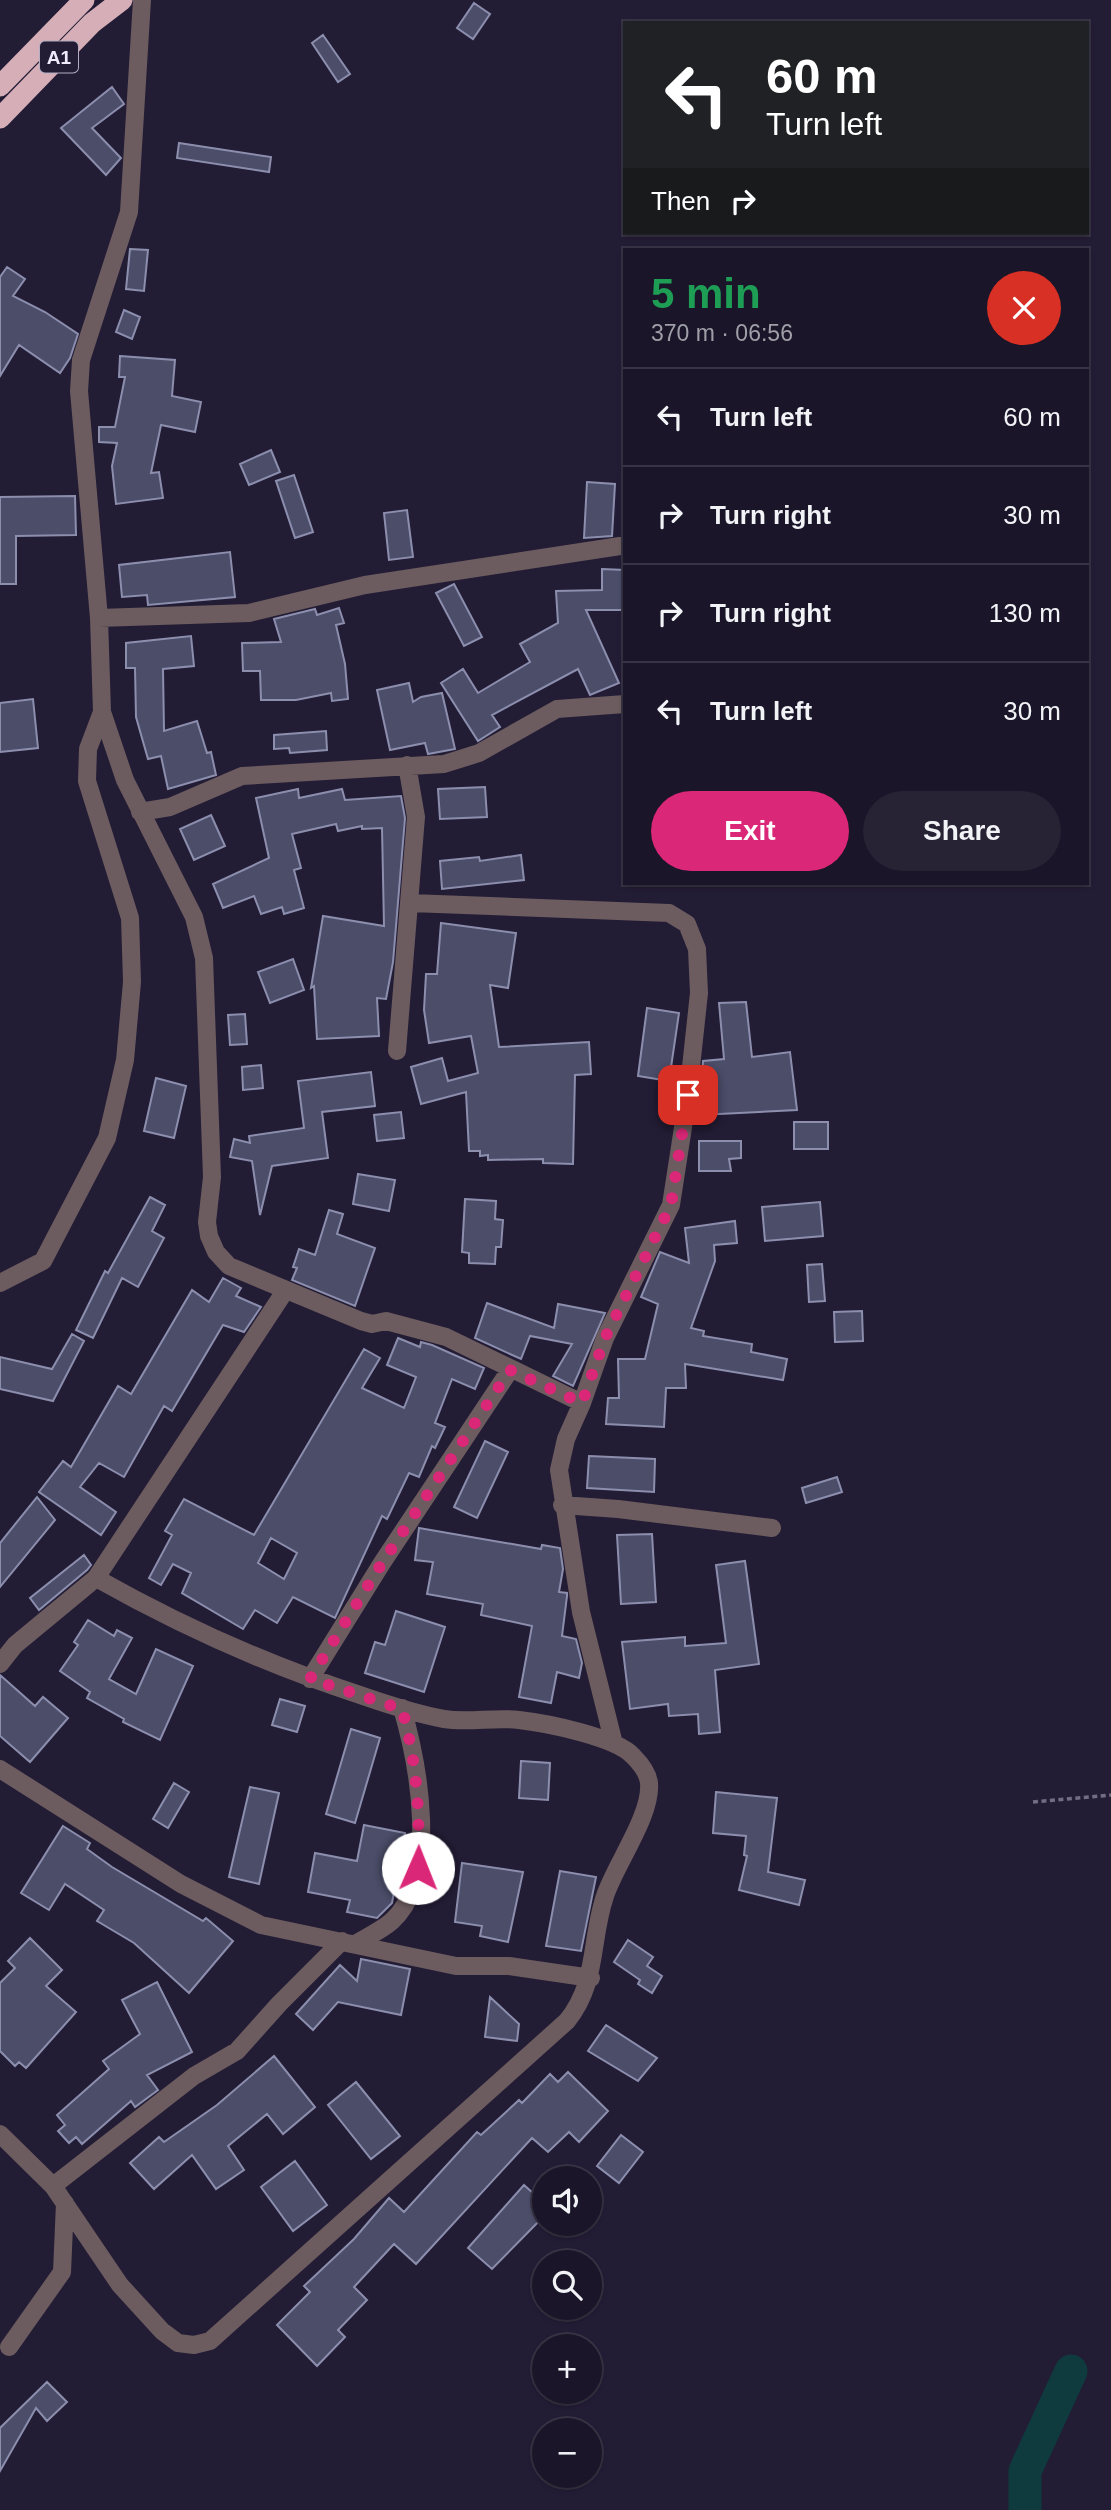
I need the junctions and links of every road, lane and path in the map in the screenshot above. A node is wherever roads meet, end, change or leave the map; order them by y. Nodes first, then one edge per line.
1 (84, 0) edge
2 (122, 0) edge
3 (142, 0) edge
4 (0, 86) edge
5 (0, 118) edge
6 (620, 546) dead end
7 (99, 618) junction
8 (623, 704) edge
9 (102, 712) junction
10 (407, 765) junction
11 (140, 811) junction
12 (411, 903) junction
13 (397, 1051) dead end
14 (0, 1283) edge
15 (285, 1291) junction
16 (510, 1370) junction
17 (582, 1403) junction
18 (562, 1506) junction
19 (772, 1528) dead end
20 (96, 1578) junction
21 (0, 1664) edge
22 (310, 1679) junction
23 (402, 1709) junction
24 (613, 1740) junction
25 (0, 1769) edge
26 (1111, 1795) edge
27 (1033, 1802) dead end
28 (349, 1942) junction
29 (591, 1978) junction
30 (0, 2134) edge
31 (53, 2186) junction
32 (65, 2203) junction
33 (9, 2347) dead end

1 - 4 highway, A1
2 - 5 highway, A1
3 - 7 street
6 - 7 street
7 - 9 street
8 - 10 street
9 - 11 street
9 - 14 street
10 - 11 street
10 - 12 street
11 - 15 street
12 - 13 street
12 - 17 street
15 - 16 street
15 - 20 street
16 - 17 street
16 - 22 street
17 - 18 street
18 - 19 street
18 - 24 street
20 - 21 street
20 - 22 street
22 - 23 street
23 - 24 street
23 - 28 street
24 - 29 street
25 - 28 street
26 - 27 path
28 - 29 street
28 - 31 street
29 - 32 street
30 - 31 street
31 - 32 street
32 - 33 street

